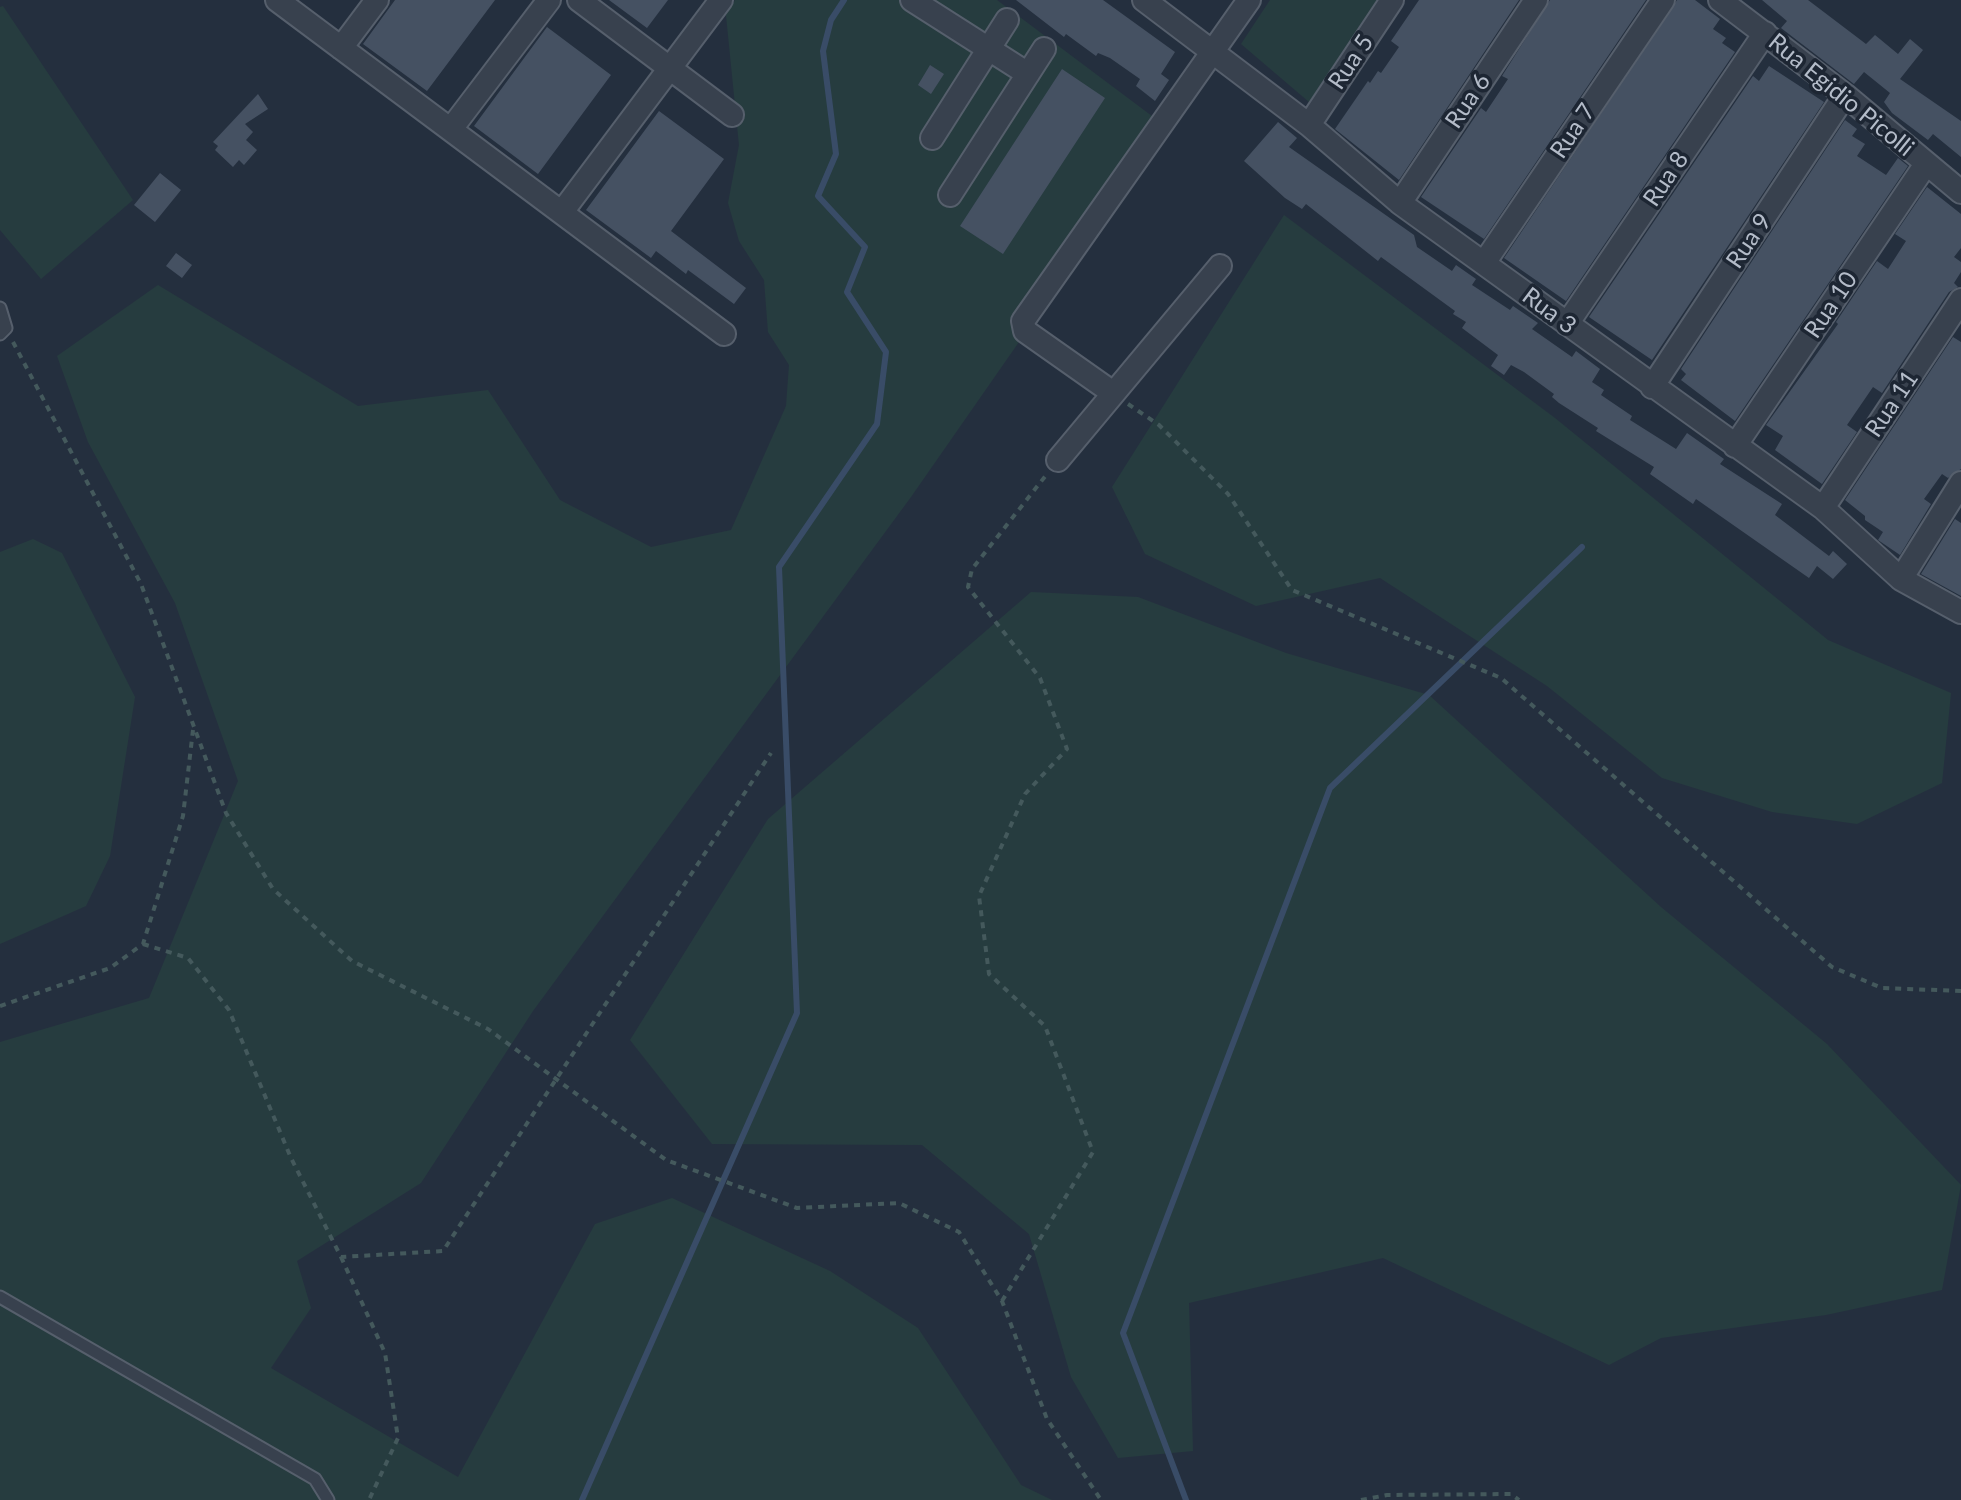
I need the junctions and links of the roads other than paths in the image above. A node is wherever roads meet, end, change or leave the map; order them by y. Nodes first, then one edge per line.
1 (277, 0) edge
2 (377, 0) edge
3 (549, 0) edge
4 (579, 0) edge
5 (721, 0) edge
6 (912, 0) edge
7 (1144, 0) edge
8 (1249, 0) edge
9 (1392, 0) edge
10 (1536, 0) edge
11 (1663, 0) edge
12 (1720, 0) edge
13 (1007, 20) dead end
14 (1765, 33) junction
15 (341, 48) junction
16 (989, 49) junction
17 (1044, 49) dead end
18 (1213, 51) junction
19 (671, 68) junction
20 (1028, 74) junction
21 (1845, 95) junction
22 (732, 115) dead end
23 (1309, 125) junction
24 (451, 129) junction
25 (932, 138) dead end
26 (1926, 164) junction
27 (1961, 192) edge
28 (950, 195) dead end
29 (1400, 203) junction
30 (562, 212) junction
31 (1484, 263) junction
32 (1220, 266) dead end
33 (1961, 300) edge
34 (0, 308) edge
35 (1567, 324) junction
36 (3, 331) edge
37 (724, 334) dead end
38 (1652, 387) junction
39 (1113, 393) junction
40 (1735, 446) junction
41 (1058, 460) road end
42 (1961, 483) edge
43 (1823, 508) junction
44 (1901, 579) junction
45 (1961, 612) edge
46 (0, 1297) edge
47 (328, 1500) edge

1 - 15 street
2 - 15 street
3 - 24 street
4 - 19 street
5 - 19 street
6 - 16 street
7 - 18 street, Rua 3
8 - 18 street
9 - 23 street, Rua 5
10 - 29 street, Rua 6
11 - 31 street, Rua 7
12 - 14 street, Rua Egidio Picolli
13 - 16 street
14 - 21 street, Rua Egidio Picolli
14 - 35 street, Rua 8
15 - 24 street
16 - 20 street
16 - 25 street
17 - 20 street
18 - 23 street, Rua 3
18 - 39 street
19 - 22 street
19 - 30 street
20 - 28 street
21 - 26 street, Rua Egidio Picolli
21 - 38 street, Rua 9
23 - 29 street, Rua 3
24 - 30 street
26 - 27 street, Rua Egidio Picolli
26 - 40 street, Rua 10
29 - 31 street, Rua 3
30 - 37 street
31 - 35 street, Rua 3
32 - 39 street
33 - 43 street, Rua 11
34 - 36 lane
35 - 38 street, Rua 3
38 - 40 street, Rua 3
39 - 41 street
40 - 43 street, Rua 3
42 - 44 street
43 - 44 street, Rua 3
44 - 45 street, Rua 3
46 - 47 lane

